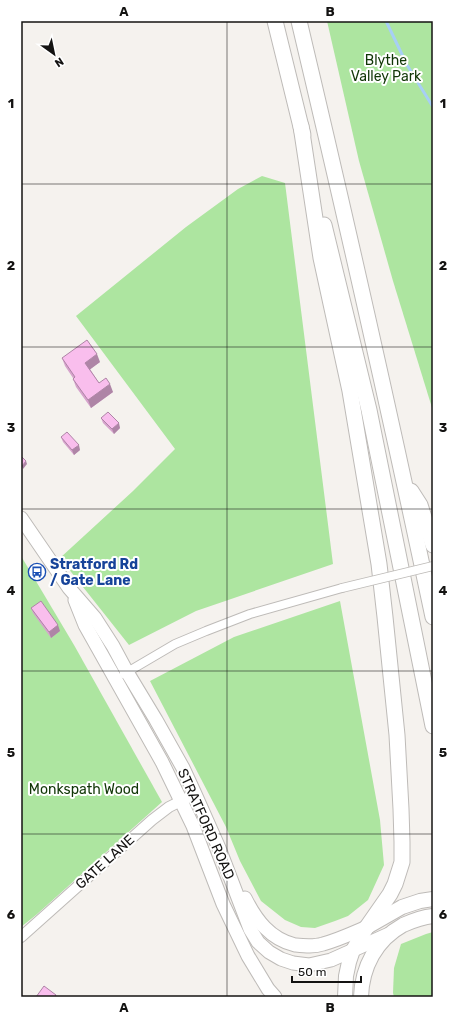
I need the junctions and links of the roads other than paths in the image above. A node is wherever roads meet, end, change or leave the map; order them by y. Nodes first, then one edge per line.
1 (275, 21) edge
2 (299, 21) edge
3 (301, 126) junction
4 (403, 478) junction
5 (21, 518) edge
6 (433, 545) edge
7 (433, 566) edge
8 (70, 588) junction
9 (433, 617) edge
10 (127, 672) junction
11 (114, 678) junction
12 (433, 726) edge
13 (195, 794) junction
14 (181, 801) junction
15 (219, 848) junction
16 (433, 899) edge
17 (433, 916) edge
18 (367, 928) junction
19 (390, 933) junction
20 (21, 937) edge
21 (354, 950) junction
22 (275, 997) edge
23 (345, 997) edge
24 (361, 997) edge

1 - 3 highway
2 - 4 highway
3 - 12 highway
3 - 18 highway
4 - 6 highway
4 - 9 highway
5 - 8 main road, STRATFORD ROAD
7 - 10 street, bridge
8 - 10 main road, STRATFORD ROAD
8 - 11 main road, STRATFORD ROAD
10 - 11 street
10 - 13 main road, STRATFORD ROAD
11 - 14 main road, STRATFORD ROAD
13 - 14 street, GATE LANE
13 - 15 main road, STRATFORD ROAD
14 - 20 street, GATE LANE
14 - 22 main road, STRATFORD ROAD
15 - 18 main road
15 - 21 main road, STRATFORD ROAD
16 - 18 highway
17 - 19 highway
18 - 21 highway
19 - 21 main road, STRATFORD ROAD
19 - 24 highway
21 - 23 highway

